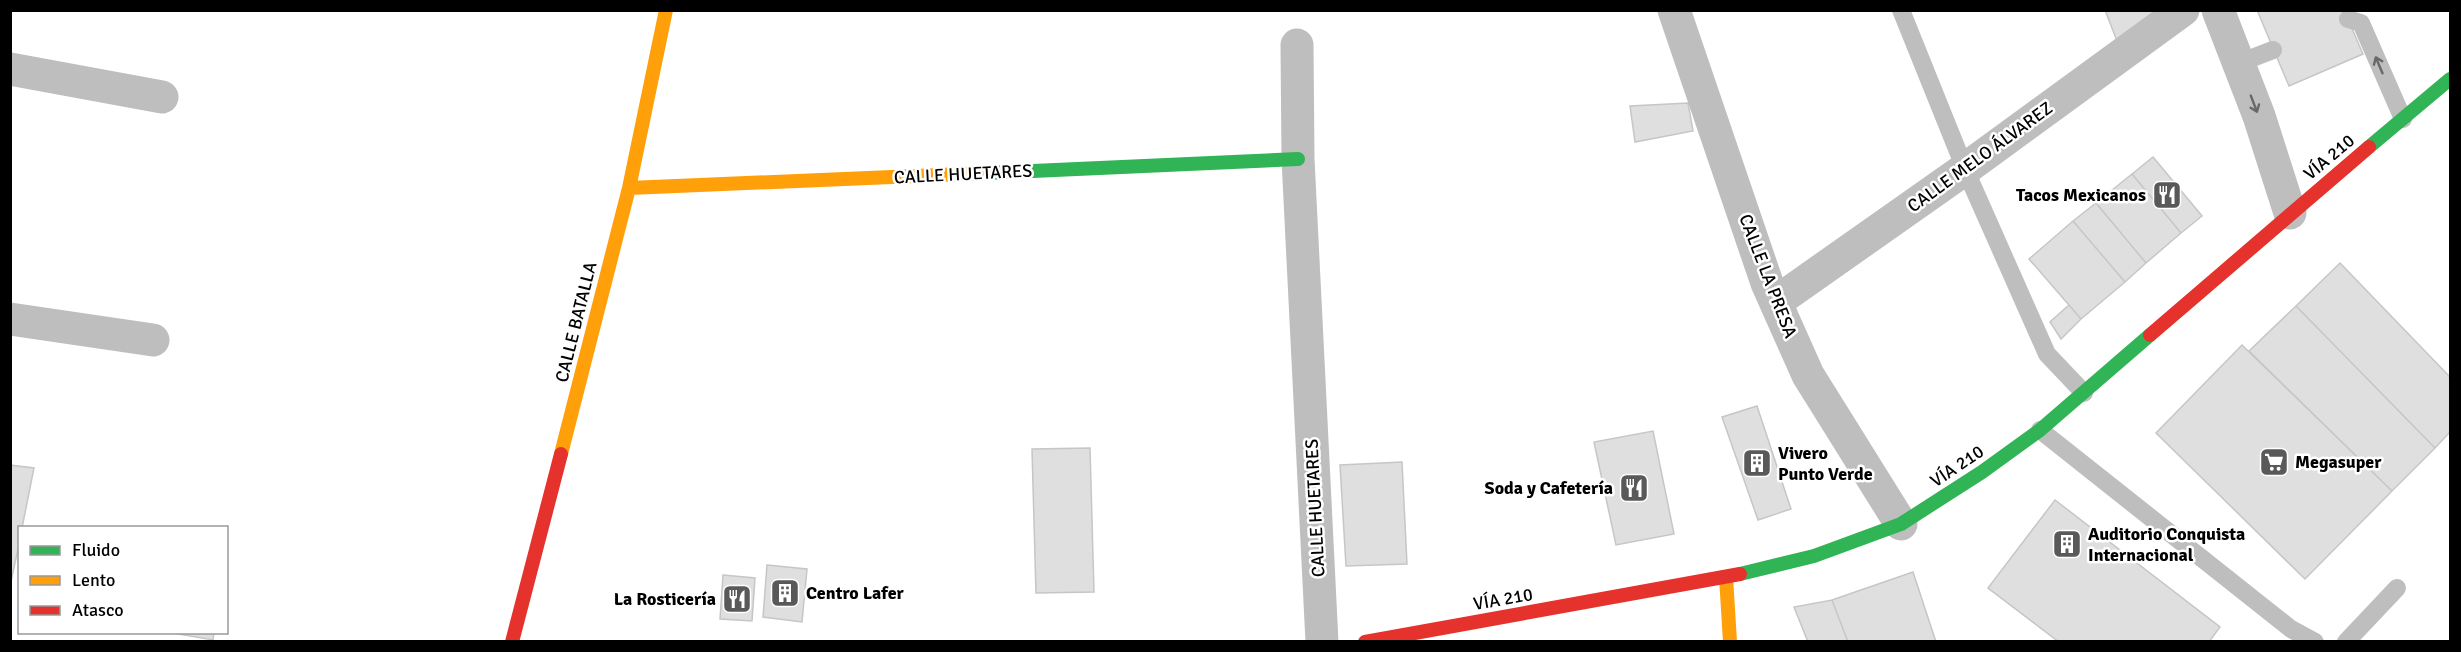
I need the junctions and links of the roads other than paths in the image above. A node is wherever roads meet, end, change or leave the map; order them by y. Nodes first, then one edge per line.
1 (666, 10) edge
2 (1674, 10) edge
3 (1901, 10) edge
4 (2183, 10) edge
5 (2218, 10) edge
6 (2348, 19) dead end
7 (1297, 45) dead end
8 (2273, 50) dead end
9 (2239, 63) junction
10 (10, 69) edge
11 (2451, 79) edge
12 (162, 97) dead end
13 (2403, 119) junction
14 (1298, 159) junction
15 (1965, 169) junction
16 (629, 188) junction
17 (2290, 213) junction
18 (1776, 302) junction
19 (10, 319) edge
20 (153, 340) dead end
21 (2084, 393) junction
22 (2040, 430) junction
23 (1901, 524) junction
24 (1726, 577) junction
25 (2397, 588) dead end
26 (512, 642) edge
27 (1322, 642) edge
28 (1365, 642) edge
29 (1730, 642) edge
30 (2315, 642) edge
31 (2346, 642) edge

1 - 16 street, CALLE BATALLA
2 - 18 street, CALLE LA PRESA
3 - 15 lane
4 - 15 street, CALLE MELO ÁLVAREZ
5 - 9 street
13 -> 6 lane
7 - 14 street, CALLE HUETARES
8 - 9 lane
9 -> 17 street
10 - 12 street
11 - 13 street, VÍA 210
13 - 17 street, VÍA 210
14 - 16 street, CALLE HUETARES
14 - 27 street, CALLE HUETARES
15 - 18 street, CALLE MELO ÁLVAREZ
15 - 21 lane
16 - 26 street, CALLE BATALLA
17 - 21 street, VÍA 210
18 - 23 street, CALLE LA PRESA
19 - 20 street
21 - 22 street, VÍA 210
22 - 23 street, VÍA 210
22 - 30 lane
23 - 24 street, VÍA 210
24 - 28 street, VÍA 210
24 - 29 street
25 - 31 lane

